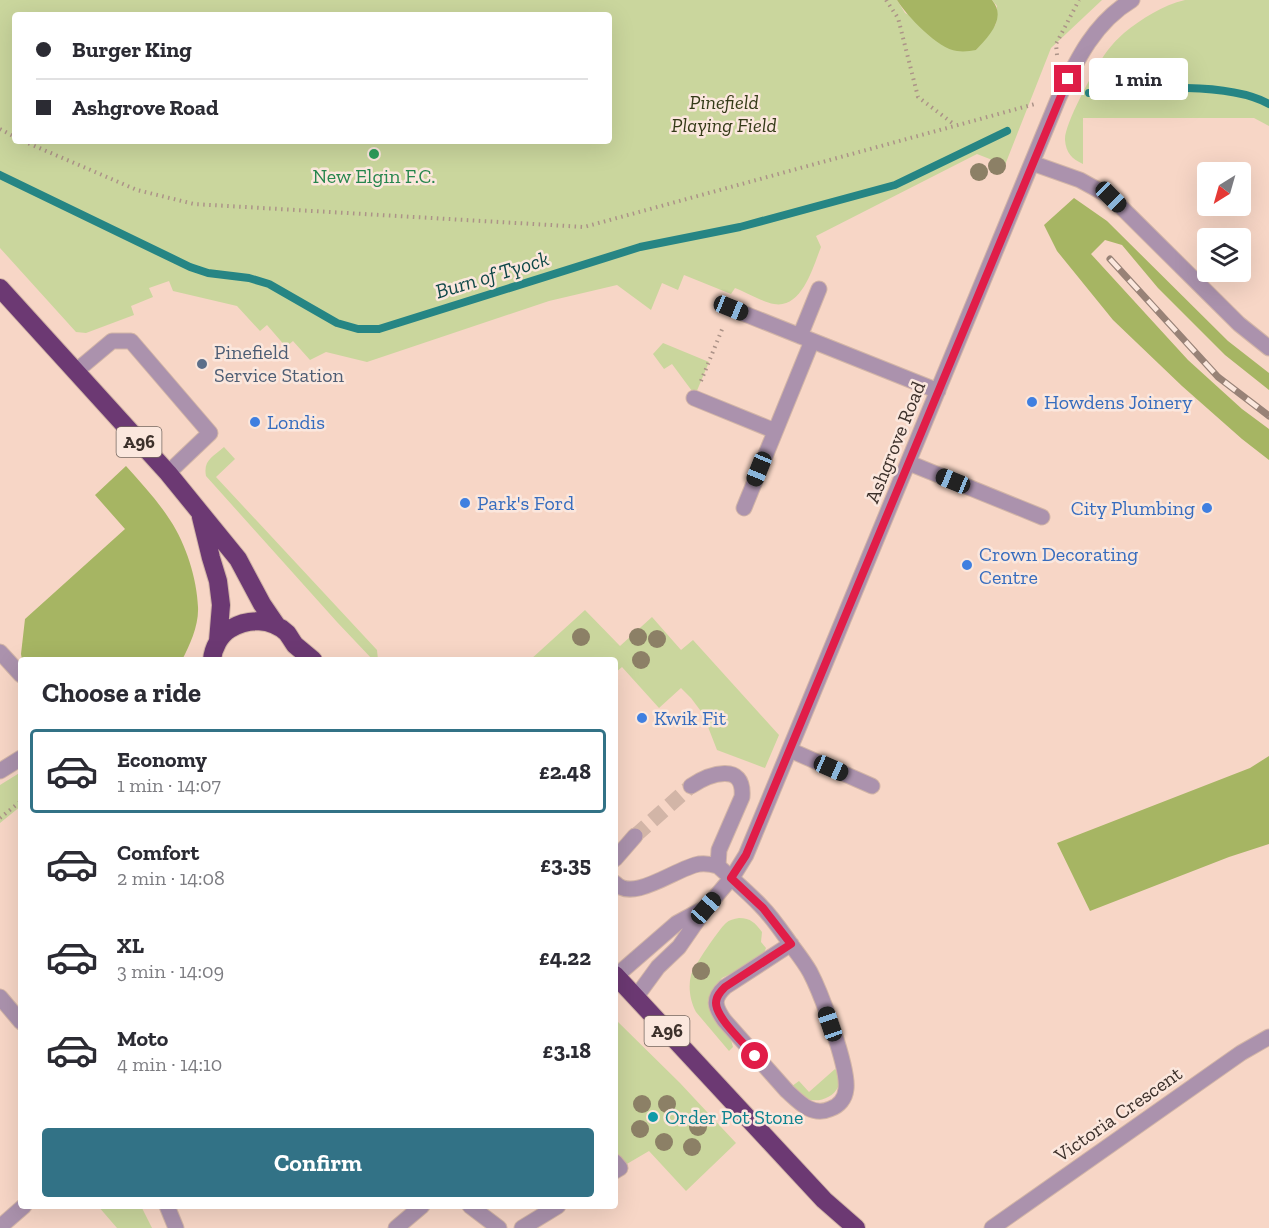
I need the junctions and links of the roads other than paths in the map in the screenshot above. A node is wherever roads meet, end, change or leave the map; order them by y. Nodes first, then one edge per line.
1 (1132, 0) edge
2 (1032, 163) junction
3 (0, 288) edge
4 (819, 289) dead end
5 (728, 307) road end
6 (806, 338) junction
7 (1269, 348) edge
8 (75, 372) junction
9 (938, 391) junction
10 (694, 398) road end
11 (775, 431) junction
12 (909, 463) junction
13 (168, 473) junction
14 (744, 508) dead end
15 (200, 513) junction
16 (1042, 517) dead end
17 (277, 626) junction
18 (0, 652) edge
19 (296, 652) edge
20 (213, 654) edge
21 (18, 672) edge
22 (790, 750) junction
23 (18, 760) edge
24 (0, 771) edge
25 (691, 786) tunnel mouth
26 (872, 786) dead end
27 (635, 836) tunnel mouth
28 (618, 856) edge
29 (718, 866) junction
30 (731, 878) junction
31 (618, 886) edge
32 (706, 908) junction
33 (791, 944) junction
34 (618, 974) edge
35 (618, 978) edge
36 (0, 997) edge
37 (636, 997) junction
38 (18, 1018) edge
39 (1269, 1037) edge
40 (824, 1200) junction
41 (21, 1209) edge
42 (168, 1209) edge
43 (418, 1209) edge
44 (474, 1209) edge
45 (553, 1209) edge
46 (0, 1227) edge
47 (176, 1228) edge
48 (396, 1228) edge
49 (499, 1228) edge
50 (522, 1228) edge
51 (845, 1228) edge
52 (856, 1228) edge
53 (992, 1228) edge

1 - 2 street, Ashgrove Road
2 - 7 street
2 - 9 street, Ashgrove Road
3 - 8 highway, A96
4 - 6 street
5 - 6 street
6 - 9 street
6 - 11 street
8 - 13 highway, A96
8 - 13 street
9 - 12 street, Ashgrove Road
10 - 11 street
11 - 14 street
12 - 16 street
12 - 22 street, Ashgrove Road
13 - 15 highway, A96
15 - 17 highway, A96
15 - 20 highway, A96
17 - 19 highway, A96
17 - 20 highway, A96
18 - 21 street
22 - 26 street
22 - 30 street, Ashgrove Road
23 - 24 street
25 - 29 street
27 - 28 street
29 - 30 street
29 - 31 street
30 - 32 street, Ashgrove Road
30 - 33 street
32 - 34 street, Ashgrove Road
32 - 37 street, Ashgrove Road
33 - 33 street
35 - 37 highway, A96
36 - 38 street
37 - 40 highway, A96
39 - 53 street, Victoria Crescent
40 - 51 highway, A96
40 - 52 highway, A96
41 - 46 street
42 - 47 street
43 - 48 street
44 - 49 street
45 - 50 street

